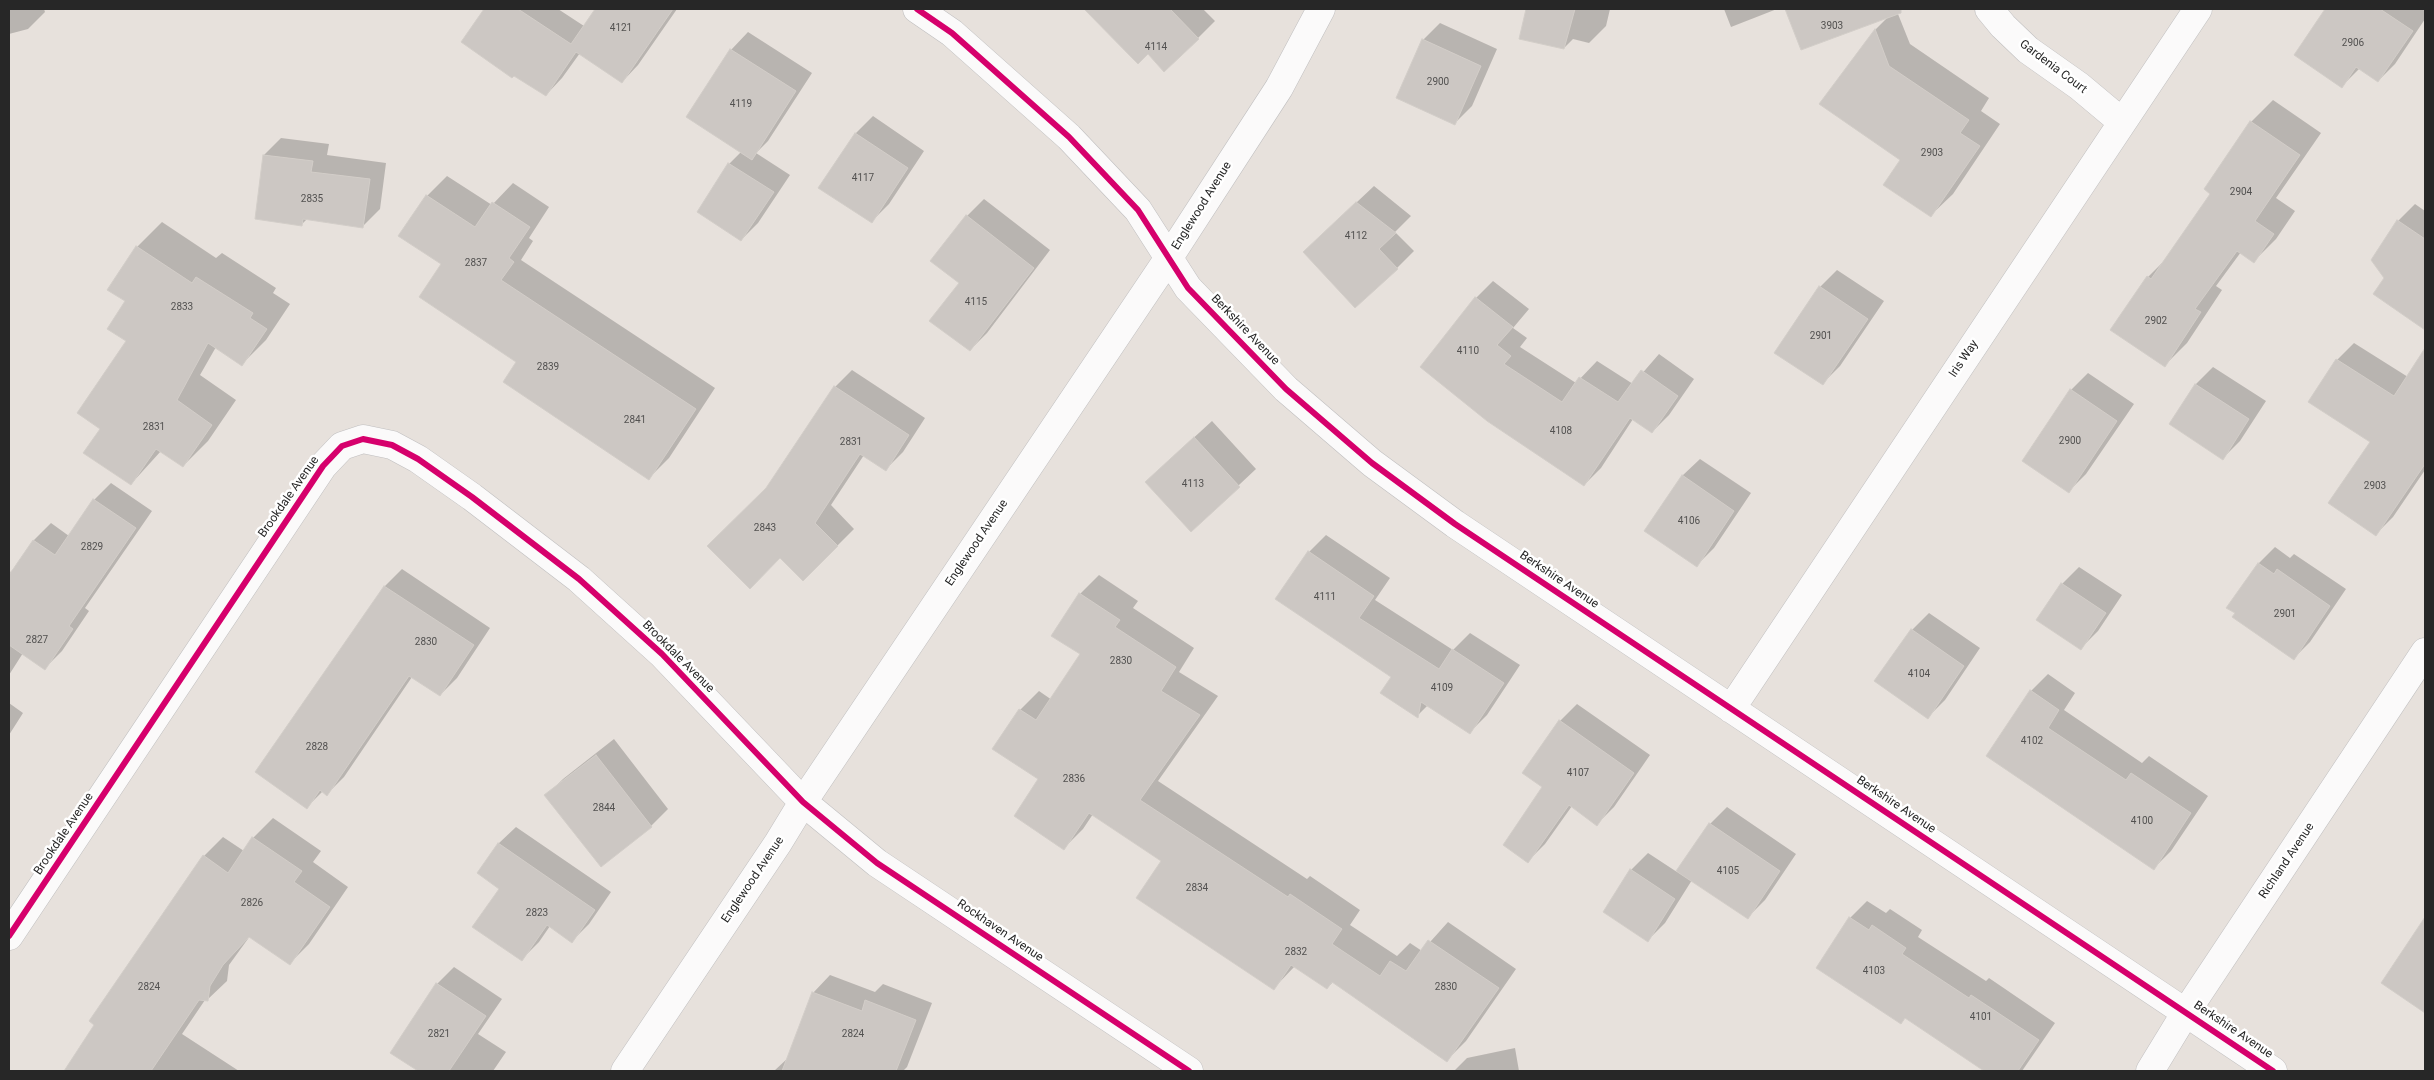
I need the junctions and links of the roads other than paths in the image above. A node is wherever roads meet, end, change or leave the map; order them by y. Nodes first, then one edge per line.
1 (917, 9) edge
2 (1320, 9) edge
3 (1989, 9) edge
4 (2198, 9) edge
5 (2122, 122) junction
6 (1168, 259) junction
7 (2425, 652) edge
8 (1731, 709) junction
9 (803, 802) junction
10 (9, 936) edge
11 (2186, 1012) junction
12 (625, 1071) edge
13 (1190, 1071) edge
14 (2150, 1071) edge
15 (2273, 1071) edge

1 - 6 street, Berkshire Avenue
2 - 6 street, Englewood Avenue
3 - 5 street, Gardenia Court
4 - 5 street, Iris Way
5 - 8 street, Iris Way
6 - 8 street, Berkshire Avenue
6 - 9 street, Englewood Avenue
7 - 11 street, Richland Avenue
8 - 11 street, Berkshire Avenue
9 - 10 street, Brookdale Avenue
9 - 12 street, Englewood Avenue
9 - 13 street, Rockhaven Avenue
11 - 14 street, Richland Avenue
11 - 15 street, Berkshire Avenue

